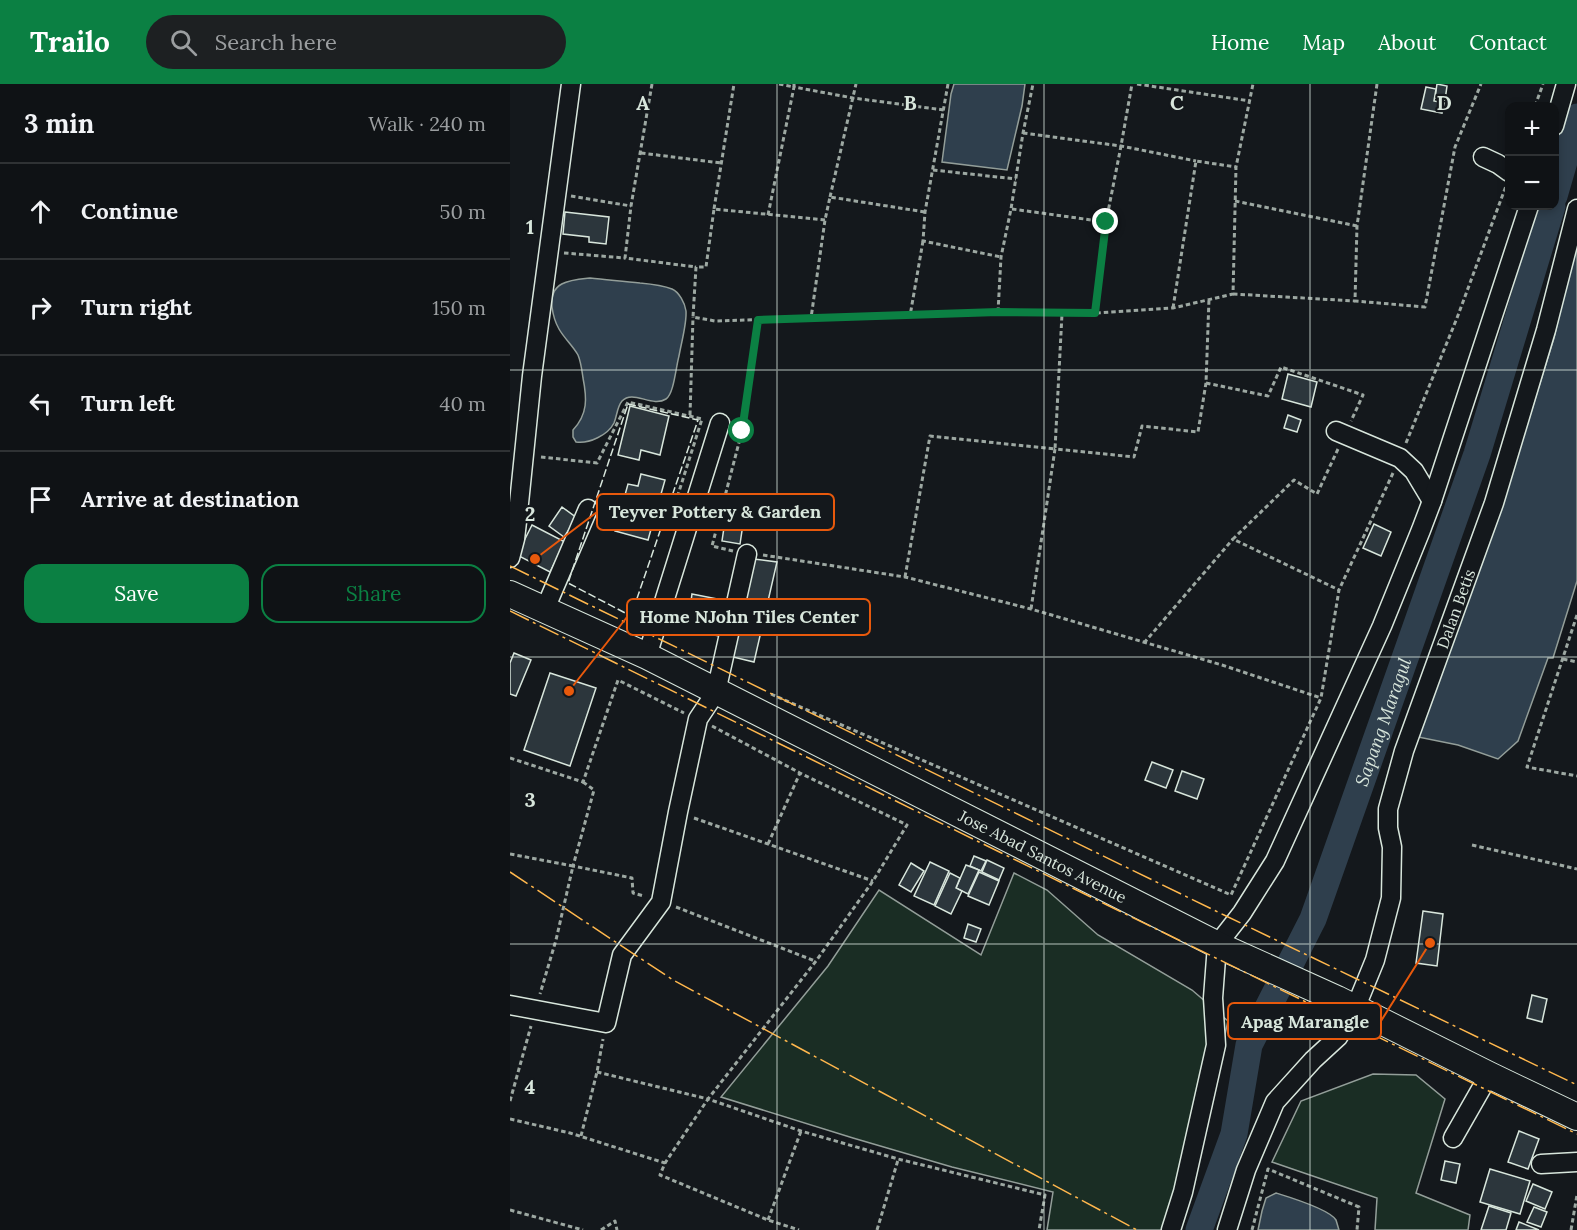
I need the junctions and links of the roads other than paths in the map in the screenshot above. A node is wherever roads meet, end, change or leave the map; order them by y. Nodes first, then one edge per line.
1 (571, 84) edge
2 (1566, 84) edge
3 (1559, 108) edge
4 (1483, 158) dead end
5 (1505, 170) edge
6 (1577, 209) edge
7 (1528, 210) edge
8 (720, 423) dead end
9 (1340, 433) road end
10 (1432, 501) junction
11 (588, 509) dead end
12 (747, 554) road end
13 (510, 558) edge
14 (510, 594) edge
15 (544, 609) junction
16 (647, 656) junction
17 (716, 692) junction
18 (1220, 946) junction
19 (1346, 1004) junction
20 (510, 1005) edge
21 (1489, 1075) junction
22 (1577, 1117) edge
23 (1454, 1138) dead end
24 (1577, 1162) edge
25 (1541, 1164) dead end
26 (1171, 1230) edge
27 (1227, 1230) edge

1 - 13 street
2 - 3 street
4 - 5 street
6 - 19 street, Dalan Betis
7 - 10 street
8 - 16 street
9 - 10 street
10 - 18 street
11 - 15 street
12 - 17 street
14 - 15 highway, Jose Abad Santos Avenue
15 - 16 highway, Jose Abad Santos Avenue
16 - 17 highway, Jose Abad Santos Avenue
17 - 18 highway, Jose Abad Santos Avenue
17 - 20 street
18 - 19 highway, Jose Abad Santos Avenue
18 - 26 street
19 - 21 highway, Jose Abad Santos Avenue
19 - 27 street, Dalan Betis
21 - 22 highway, Jose Abad Santos Avenue
21 - 23 street
24 - 25 street

